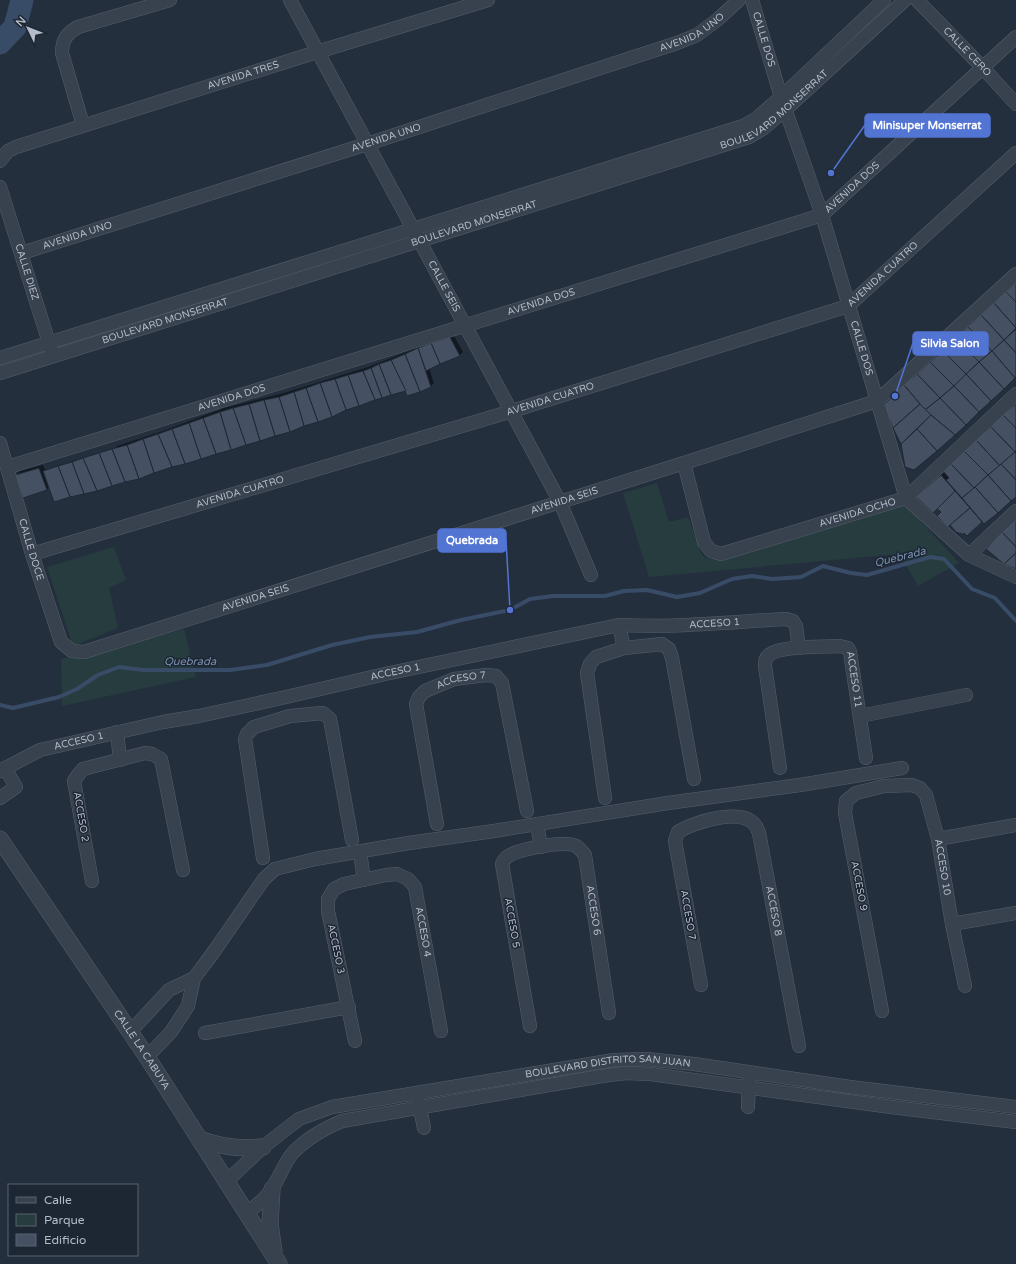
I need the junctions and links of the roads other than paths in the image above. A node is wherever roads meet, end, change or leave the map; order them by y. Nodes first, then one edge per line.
1 (170, 0) edge
2 (290, 0) edge
3 (488, 0) edge
4 (739, 0) edge
5 (752, 0) edge
6 (884, 0) edge
7 (905, 0) edge
8 (917, 0) edge
9 (1016, 37) edge
10 (317, 52) junction
11 (983, 68) junction
12 (784, 103) junction
13 (1016, 104) edge
14 (83, 125) junction
15 (367, 144) junction
16 (1016, 153) edge
17 (0, 160) edge
18 (0, 187) edge
19 (822, 215) junction
20 (412, 228) junction
21 (419, 241) junction
22 (22, 253) junction
23 (1016, 274) edge
24 (848, 306) junction
25 (466, 325) junction
26 (49, 342) junction
27 (53, 356) junction
28 (0, 358) edge
29 (0, 373) edge
30 (1016, 394) edge
31 (877, 401) junction
32 (512, 411) junction
33 (0, 442) edge
34 (684, 463) junction
35 (8, 467) junction
36 (906, 498) junction
37 (560, 502) junction
38 (1016, 511) edge
39 (32, 554) junction
40 (969, 555) junction
41 (591, 575) dead end
42 (1016, 577) edge
43 (620, 625) junction
44 (624, 648) junction
45 (800, 648) junction
46 (72, 651) joint
47 (450, 661) junction
48 (454, 679) junction
49 (966, 696) dead end
50 (286, 698) junction
51 (290, 716) junction
52 (860, 716) junction
53 (117, 732) junction
54 (866, 758) dead end
55 (120, 760) junction
56 (780, 768) dead end
57 (902, 768) dead end
58 (2, 769) edge
59 (881, 770) junction
60 (694, 779) dead end
61 (884, 786) junction
62 (0, 798) edge
63 (605, 798) dead end
64 (706, 798) junction
65 (527, 811) dead end
66 (710, 819) junction
67 (436, 824) dead end
68 (537, 824) junction
69 (1016, 825) edge
70 (0, 839) edge
71 (938, 839) junction
72 (352, 840) dead end
73 (541, 847) junction
74 (360, 852) junction
75 (263, 858) dead end
76 (183, 870) dead end
77 (364, 880) junction
78 (92, 881) dead end
79 (1016, 913) edge
80 (952, 924) junction
81 (194, 978) junction
82 (701, 985) dead end
83 (964, 986) dead end
84 (349, 1007) junction
85 (882, 1011) dead end
86 (609, 1013) dead end
87 (530, 1026) dead end
88 (441, 1031) dead end
89 (130, 1032) junction
90 (206, 1033) dead end
91 (355, 1041) dead end
92 (799, 1046) dead end
93 (147, 1057) junction
94 (749, 1072) junction
95 (749, 1088) junction
96 (417, 1093) junction
97 (420, 1107) junction
98 (748, 1107) dead end
99 (1016, 1107) edge
100 (1016, 1122) edge
101 (424, 1128) dead end
102 (199, 1138) junction
103 (263, 1147) junction
104 (226, 1182) junction
105 (272, 1189) junction
106 (246, 1213) junction
107 (277, 1260) edge

1 - 14 street
2 - 10 street, CALLE SEIS
3 - 10 street, AVENIDA TRES
4 - 15 street, AVENIDA UNO
5 - 12 street, CALLE DOS
6 - 12 street, BOULEVARD MONSERRAT
7 - 12 street, BOULEVARD MONSERRAT
8 - 11 street, CALLE CERO
9 - 11 street, AVENIDA DOS
10 - 14 street, AVENIDA TRES
10 - 15 street, CALLE SEIS
11 - 13 street, CALLE CERO
11 - 19 street, AVENIDA DOS
12 - 19 street, CALLE DOS
12 - 20 street, BOULEVARD MONSERRAT
12 - 21 street, BOULEVARD MONSERRAT
14 - 17 street, AVENIDA TRES
15 - 20 street, CALLE SEIS
15 - 22 street, AVENIDA UNO
16 - 24 street, AVENIDA CUATRO
18 - 22 street, CALLE DIEZ
19 - 24 street, CALLE DOS
19 - 25 street, AVENIDA DOS
20 - 21 street, CALLE SEIS
20 - 26 street, BOULEVARD MONSERRAT
21 - 25 street, CALLE SEIS
21 - 27 street, BOULEVARD MONSERRAT
22 - 26 street, CALLE DIEZ
23 - 31 street, AVENIDA SEIS
24 - 31 street, CALLE DOS
24 - 32 street, AVENIDA CUATRO
25 - 32 street, CALLE SEIS
25 - 35 street, AVENIDA DOS
26 - 27 street, CALLE DIEZ
26 - 28 street, BOULEVARD MONSERRAT
27 - 29 street, BOULEVARD MONSERRAT
30 - 36 street, AVENIDA OCHO
31 - 34 street, AVENIDA SEIS
31 - 36 street, CALLE DOS
32 - 37 street, CALLE SEIS
32 - 39 street, AVENIDA CUATRO
33 - 35 street, CALLE DOCE
34 - 36 street, AVENIDA OCHO
34 - 37 street, AVENIDA SEIS
35 - 39 street, CALLE DOCE
36 - 40 street
37 - 41 street, CALLE SEIS
37 - 46 street, AVENIDA SEIS
38 - 40 street
39 - 46 street, CALLE DOCE
40 - 42 street
43 - 44 street
43 - 45 street, ACCESO 1
43 - 47 street, ACCESO 1
44 - 60 street
44 - 63 street
45 - 52 street, ACCESO 11
45 - 56 street
47 - 48 street
47 - 50 street, ACCESO 1
48 - 65 street, ACCESO 7
48 - 67 street, ACCESO 7
49 - 52 street
50 - 51 street
50 - 53 street, ACCESO 1
51 - 72 street
51 - 75 street
52 - 54 street, ACCESO 11
53 - 55 street
53 - 58 street, ACCESO 1
55 - 76 street
55 - 78 street, ACCESO 2
57 - 59 street
58 - 62 street, ACCESO 1
59 - 61 street
59 - 64 street
61 - 71 street, ACCESO 10
61 - 85 street, ACCESO 9
64 - 66 street
64 - 68 street
66 - 82 street, ACCESO 7
66 - 92 street, ACCESO 8
68 - 73 street
68 - 74 street
69 - 71 street
70 - 89 street, CALLE LA CABUYA
71 - 80 street, ACCESO 10
73 - 86 street, ACCESO 6
73 - 87 street, ACCESO 5
74 - 77 street
74 - 81 street
77 - 84 street, ACCESO 3
77 - 88 street, ACCESO 4
79 - 80 street
80 - 83 street, ACCESO 10
81 - 89 street
81 - 93 street
84 - 90 street
84 - 91 street, ACCESO 3
89 - 93 street, CALLE LA CABUYA
93 - 102 street, CALLE LA CABUYA
94 - 95 street
94 - 96 street, BOULEVARD DISTRITO SAN JUAN
94 - 99 street, BOULEVARD DISTRITO SAN JUAN
95 - 97 street, BOULEVARD DISTRITO SAN JUAN
95 - 98 street
95 - 100 street, BOULEVARD DISTRITO SAN JUAN
96 - 97 street
96 - 103 street, BOULEVARD DISTRITO SAN JUAN
97 - 101 street
97 - 105 street, BOULEVARD DISTRITO SAN JUAN
102 - 103 street
102 - 104 street, CALLE LA CABUYA
103 - 104 street, BOULEVARD DISTRITO SAN JUAN
104 - 106 street, CALLE LA CABUYA
105 - 106 street, BOULEVARD DISTRITO SAN JUAN
105 - 107 street
106 - 107 street, CALLE LA CABUYA

